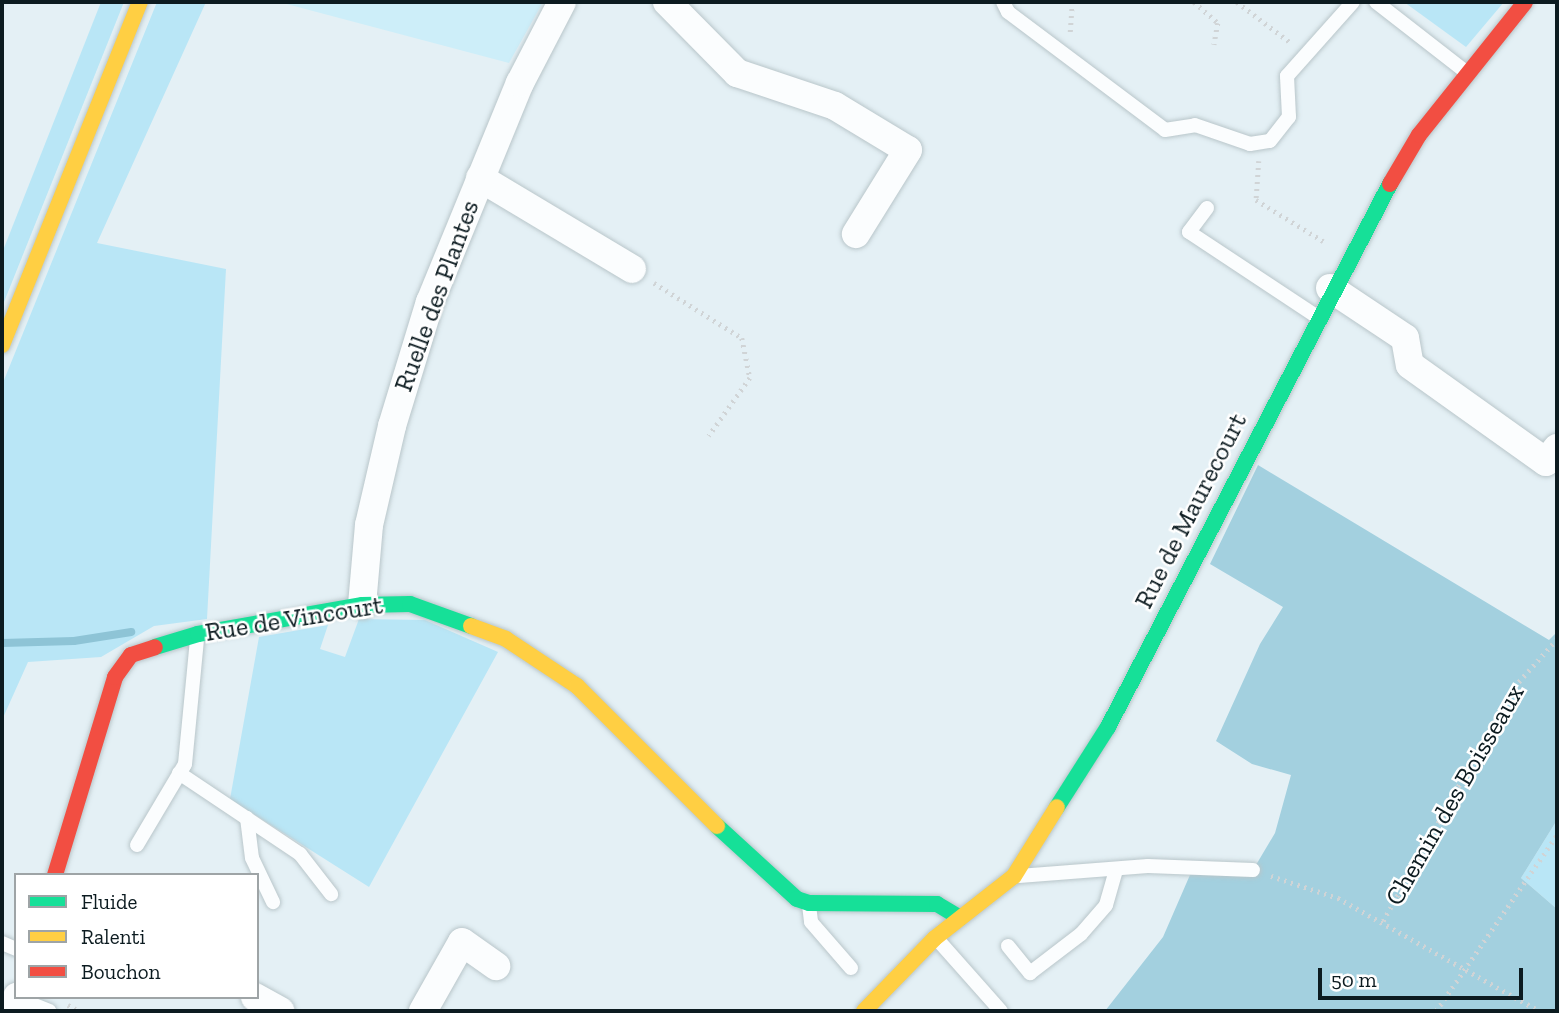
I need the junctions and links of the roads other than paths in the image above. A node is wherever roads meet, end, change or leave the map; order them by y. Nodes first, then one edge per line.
1 (140, 2) edge
2 (562, 2) edge
3 (667, 2) edge
4 (1003, 2) edge
5 (1353, 2) edge
6 (1376, 2) edge
7 (1525, 2) edge
8 (1469, 74) junction
9 (480, 178) junction
10 (1207, 208) dead end
11 (856, 234) dead end
12 (632, 269) road end
13 (1330, 288) junction
14 (1316, 316) junction
15 (2, 345) edge
16 (1557, 448) edge
17 (362, 605) junction
18 (198, 634) junction
19 (179, 773) junction
20 (247, 818) junction
21 (137, 845) dead end
22 (1116, 869) junction
23 (1253, 870) road end
24 (56, 873) edge
25 (1014, 876) junction
26 (331, 894) dead end
27 (273, 902) dead end
28 (809, 903) junction
29 (960, 918) junction
30 (935, 938) junction
31 (1008, 946) dead end
32 (496, 965) dead end
33 (851, 968) dead end
34 (259, 999) edge
35 (16, 1002) edge
36 (50, 1011) edge
37 (280, 1011) edge
38 (423, 1011) edge
39 (864, 1011) edge
40 (1001, 1011) edge

1 - 15 main road
2 - 9 street, Ruelle des Plantes
3 - 11 street
4 - 5 lane
6 - 8 lane
7 - 8 main road, Rue de Maurecourt
8 - 13 main road, Rue de Maurecourt
9 - 12 street
9 - 17 street, Ruelle des Plantes
10 - 14 lane
13 - 14 main road, Rue de Maurecourt
13 - 16 street
14 - 25 main road, Rue de Maurecourt
17 - 18 main road, Rue de Vincourt
17 - 28 main road, Rue de Vincourt
18 - 19 lane
18 - 24 main road, Rue de Vincourt
19 - 20 lane
19 - 21 lane
20 - 26 lane
20 - 27 lane
22 - 23 lane
22 - 25 lane
22 - 31 lane
25 - 29 main road, Rue de Maurecourt
28 - 29 main road
28 - 33 lane
29 - 30 main road, Rue de Maurecourt
30 - 39 main road, Rue de Maurecourt
30 - 40 lane
32 - 38 street
34 - 37 street
35 - 36 lane

